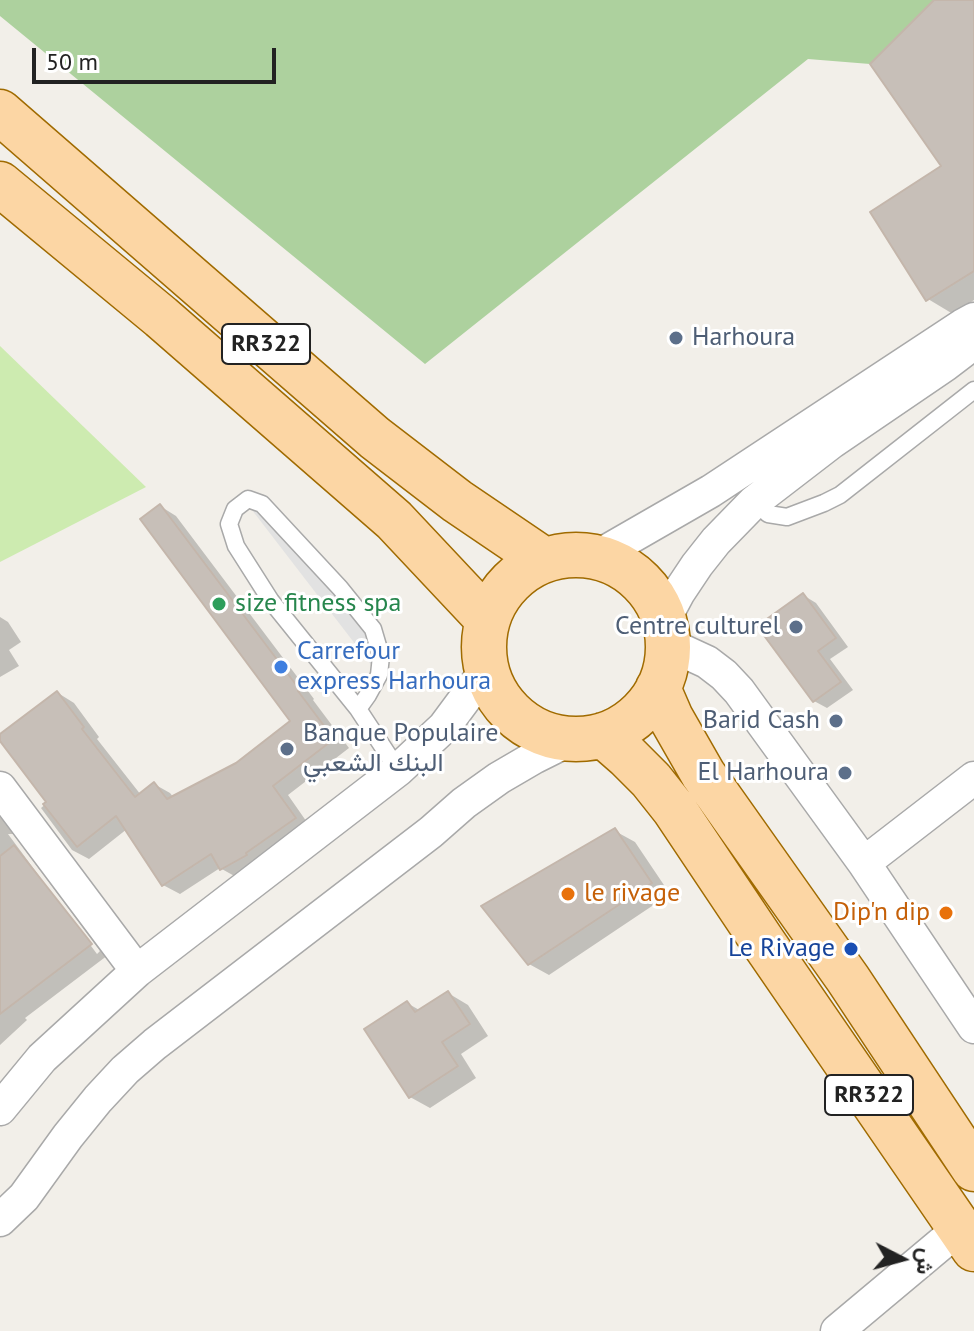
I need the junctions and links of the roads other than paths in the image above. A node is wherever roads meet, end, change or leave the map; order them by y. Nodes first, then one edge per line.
1 (0, 112) edge
2 (0, 184) edge
3 (974, 319) edge
4 (974, 343) edge
5 (938, 355) junction
6 (974, 390) edge
7 (734, 476) junction
8 (754, 502) junction
9 (598, 556) junction
10 (544, 560) junction
11 (488, 620) junction
12 (666, 632) junction
13 (487, 669) junction
14 (658, 688) junction
15 (358, 709) junction
16 (587, 737) junction
17 (398, 770) junction
18 (974, 778) edge
19 (0, 788) edge
20 (864, 863) junction
21 (137, 971) junction
22 (974, 1027) edge
23 (0, 1109) edge
24 (974, 1169) edge
25 (0, 1220) edge
26 (967, 1238) edge
27 (837, 1331) edge

1 - 10 main road, RR322
2 - 11 main road, RR322
3 - 5 street
4 - 5 street
5 - 7 street
5 - 8 street
6 - 8 lane
7 - 8 lane
7 - 9 street
8 - 12 street
9 - 10 main road, RR322
9 - 12 main road, RR322
10 - 11 main road, RR322
11 - 13 main road, RR322
12 - 14 main road
12 - 20 street
13 - 16 main road, RR322
13 - 17 street
14 - 16 main road
14 - 24 main road, RR322
15 - 15 lane
15 - 17 lane
16 - 25 street
16 - 26 main road, RR322
17 - 21 street
18 - 20 street
19 - 21 street
20 - 22 street
21 - 23 street
26 - 27 street

